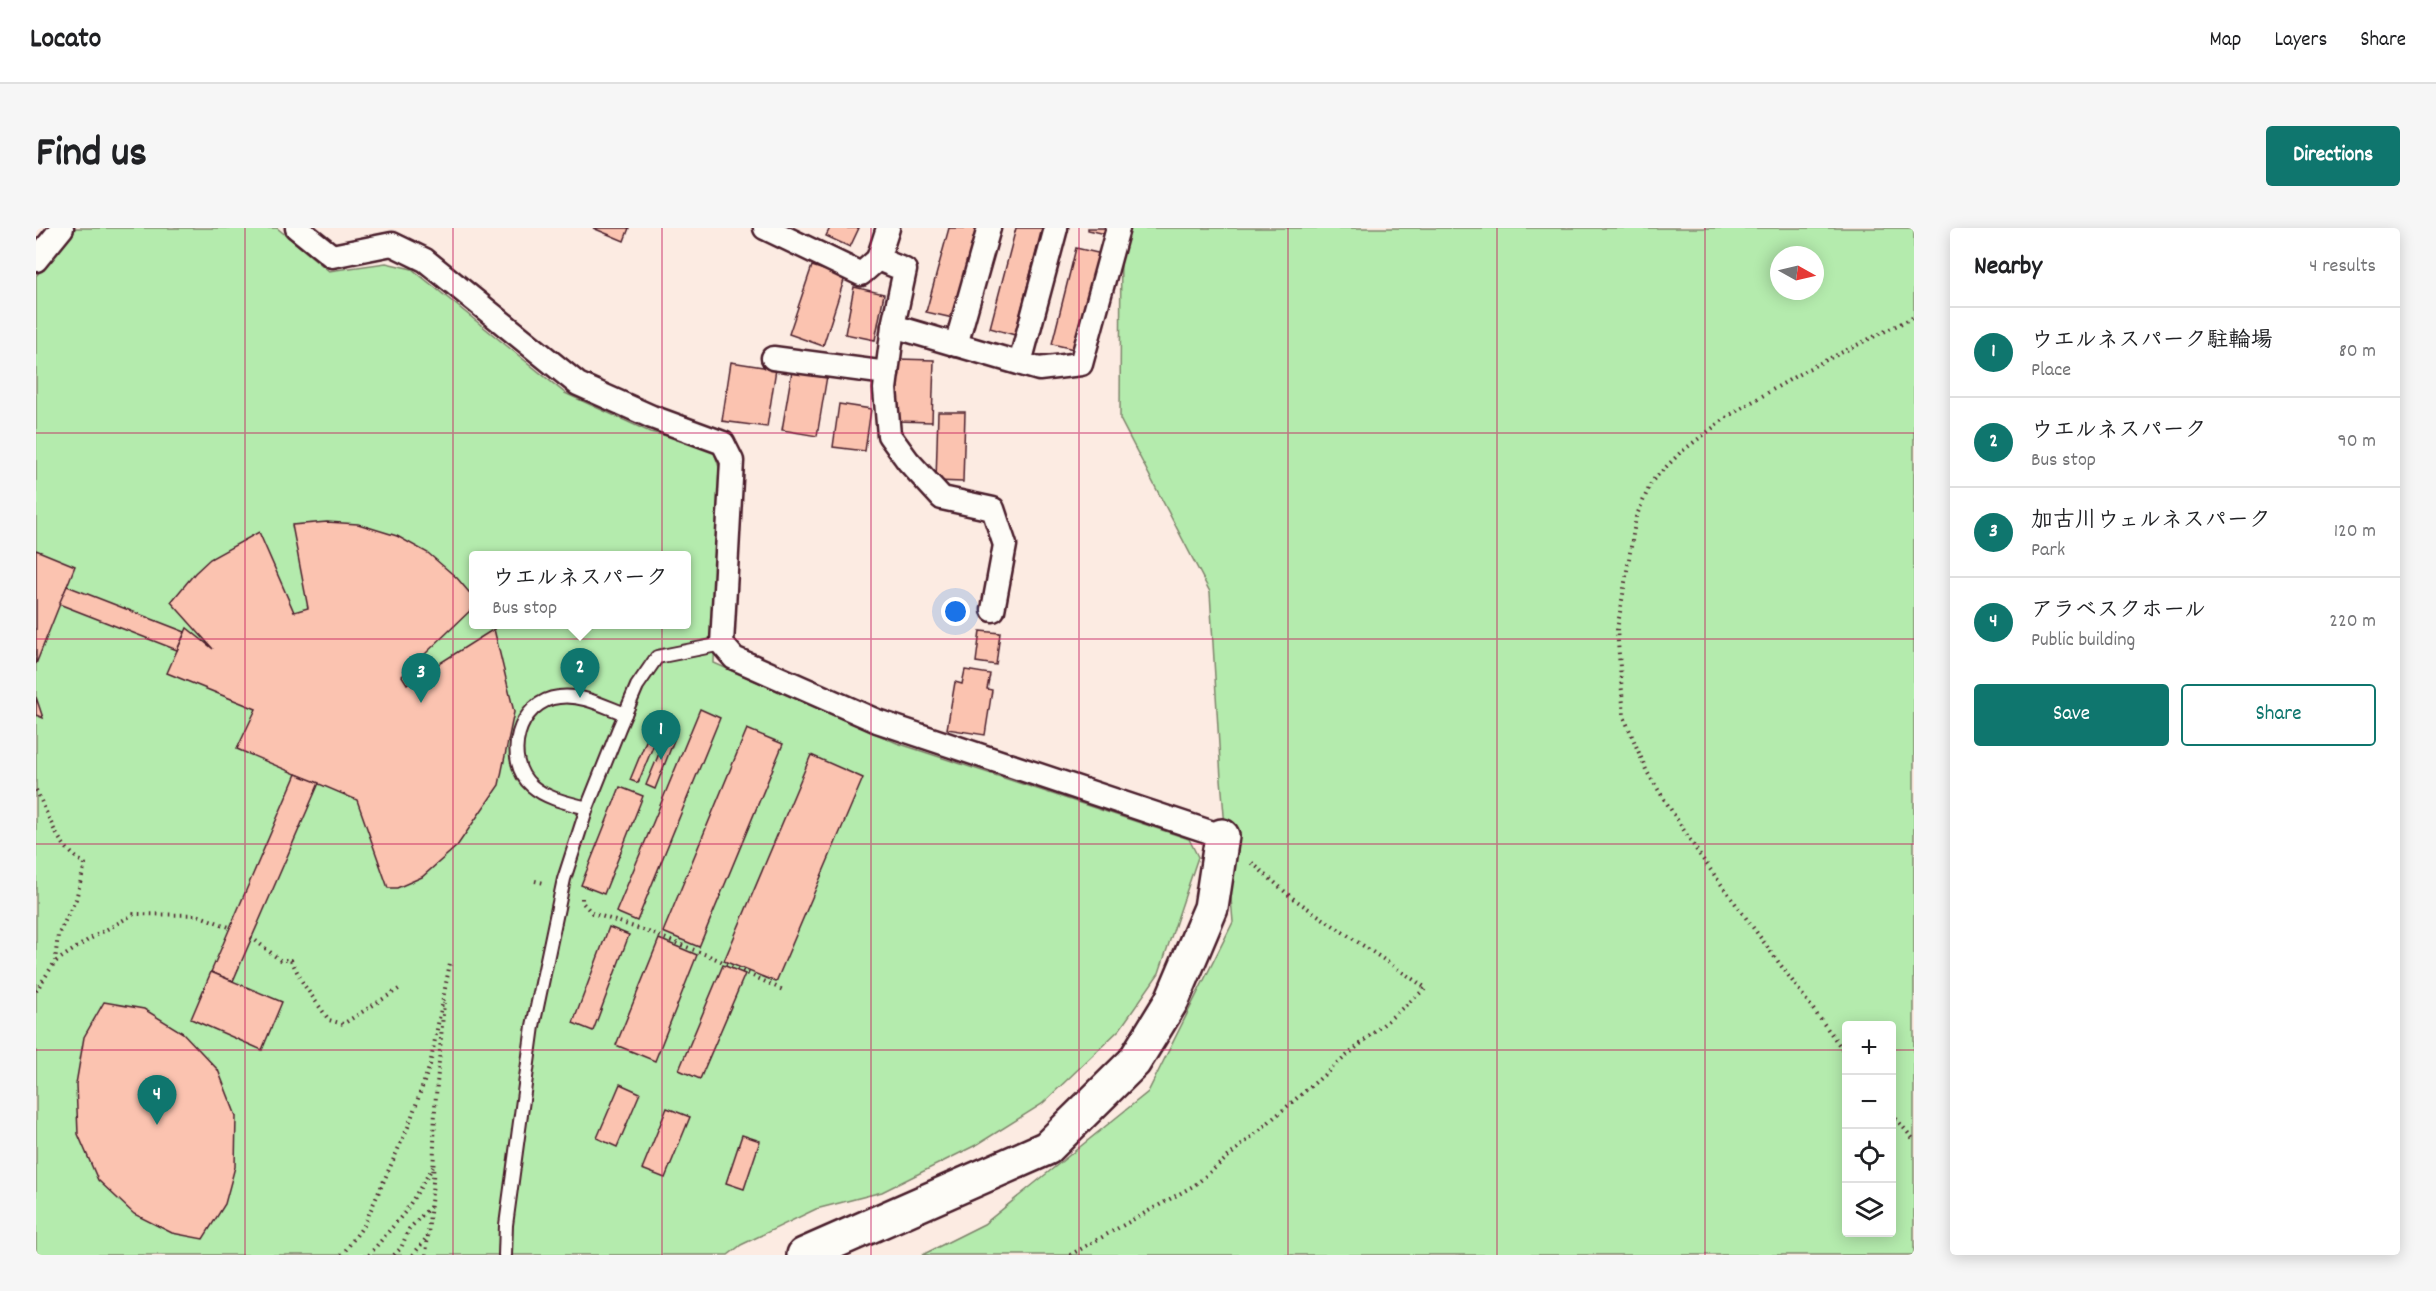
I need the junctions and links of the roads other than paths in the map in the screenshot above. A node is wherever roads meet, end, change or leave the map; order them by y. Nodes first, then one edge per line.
1 (62, 228) edge
2 (297, 228) edge
3 (765, 228) edge
4 (888, 228) edge
5 (989, 228) edge
6 (1056, 228) edge
7 (1118, 228) edge
8 (792, 234) edge
9 (878, 259) junction
10 (36, 260) edge
11 (893, 326) junction
12 (956, 345) junction
13 (773, 358) dead end
14 (1020, 363) junction
15 (887, 373) junction
16 (993, 610) dead end
17 (723, 644) junction
18 (625, 714) junction
19 (587, 808) junction
20 (1222, 836) joint
21 (505, 1255) edge
22 (804, 1255) edge

1 - 10 street
2 - 17 street
3 - 8 street
4 - 9 street
5 - 12 street
6 - 14 street
7 - 14 street
8 - 9 street
9 - 11 street
11 - 12 street
11 - 15 street
12 - 14 street
13 - 15 street
15 - 16 street
17 - 18 lane
17 - 20 street
18 - 19 lane
18 - 19 lane
19 - 21 lane
20 - 22 street

